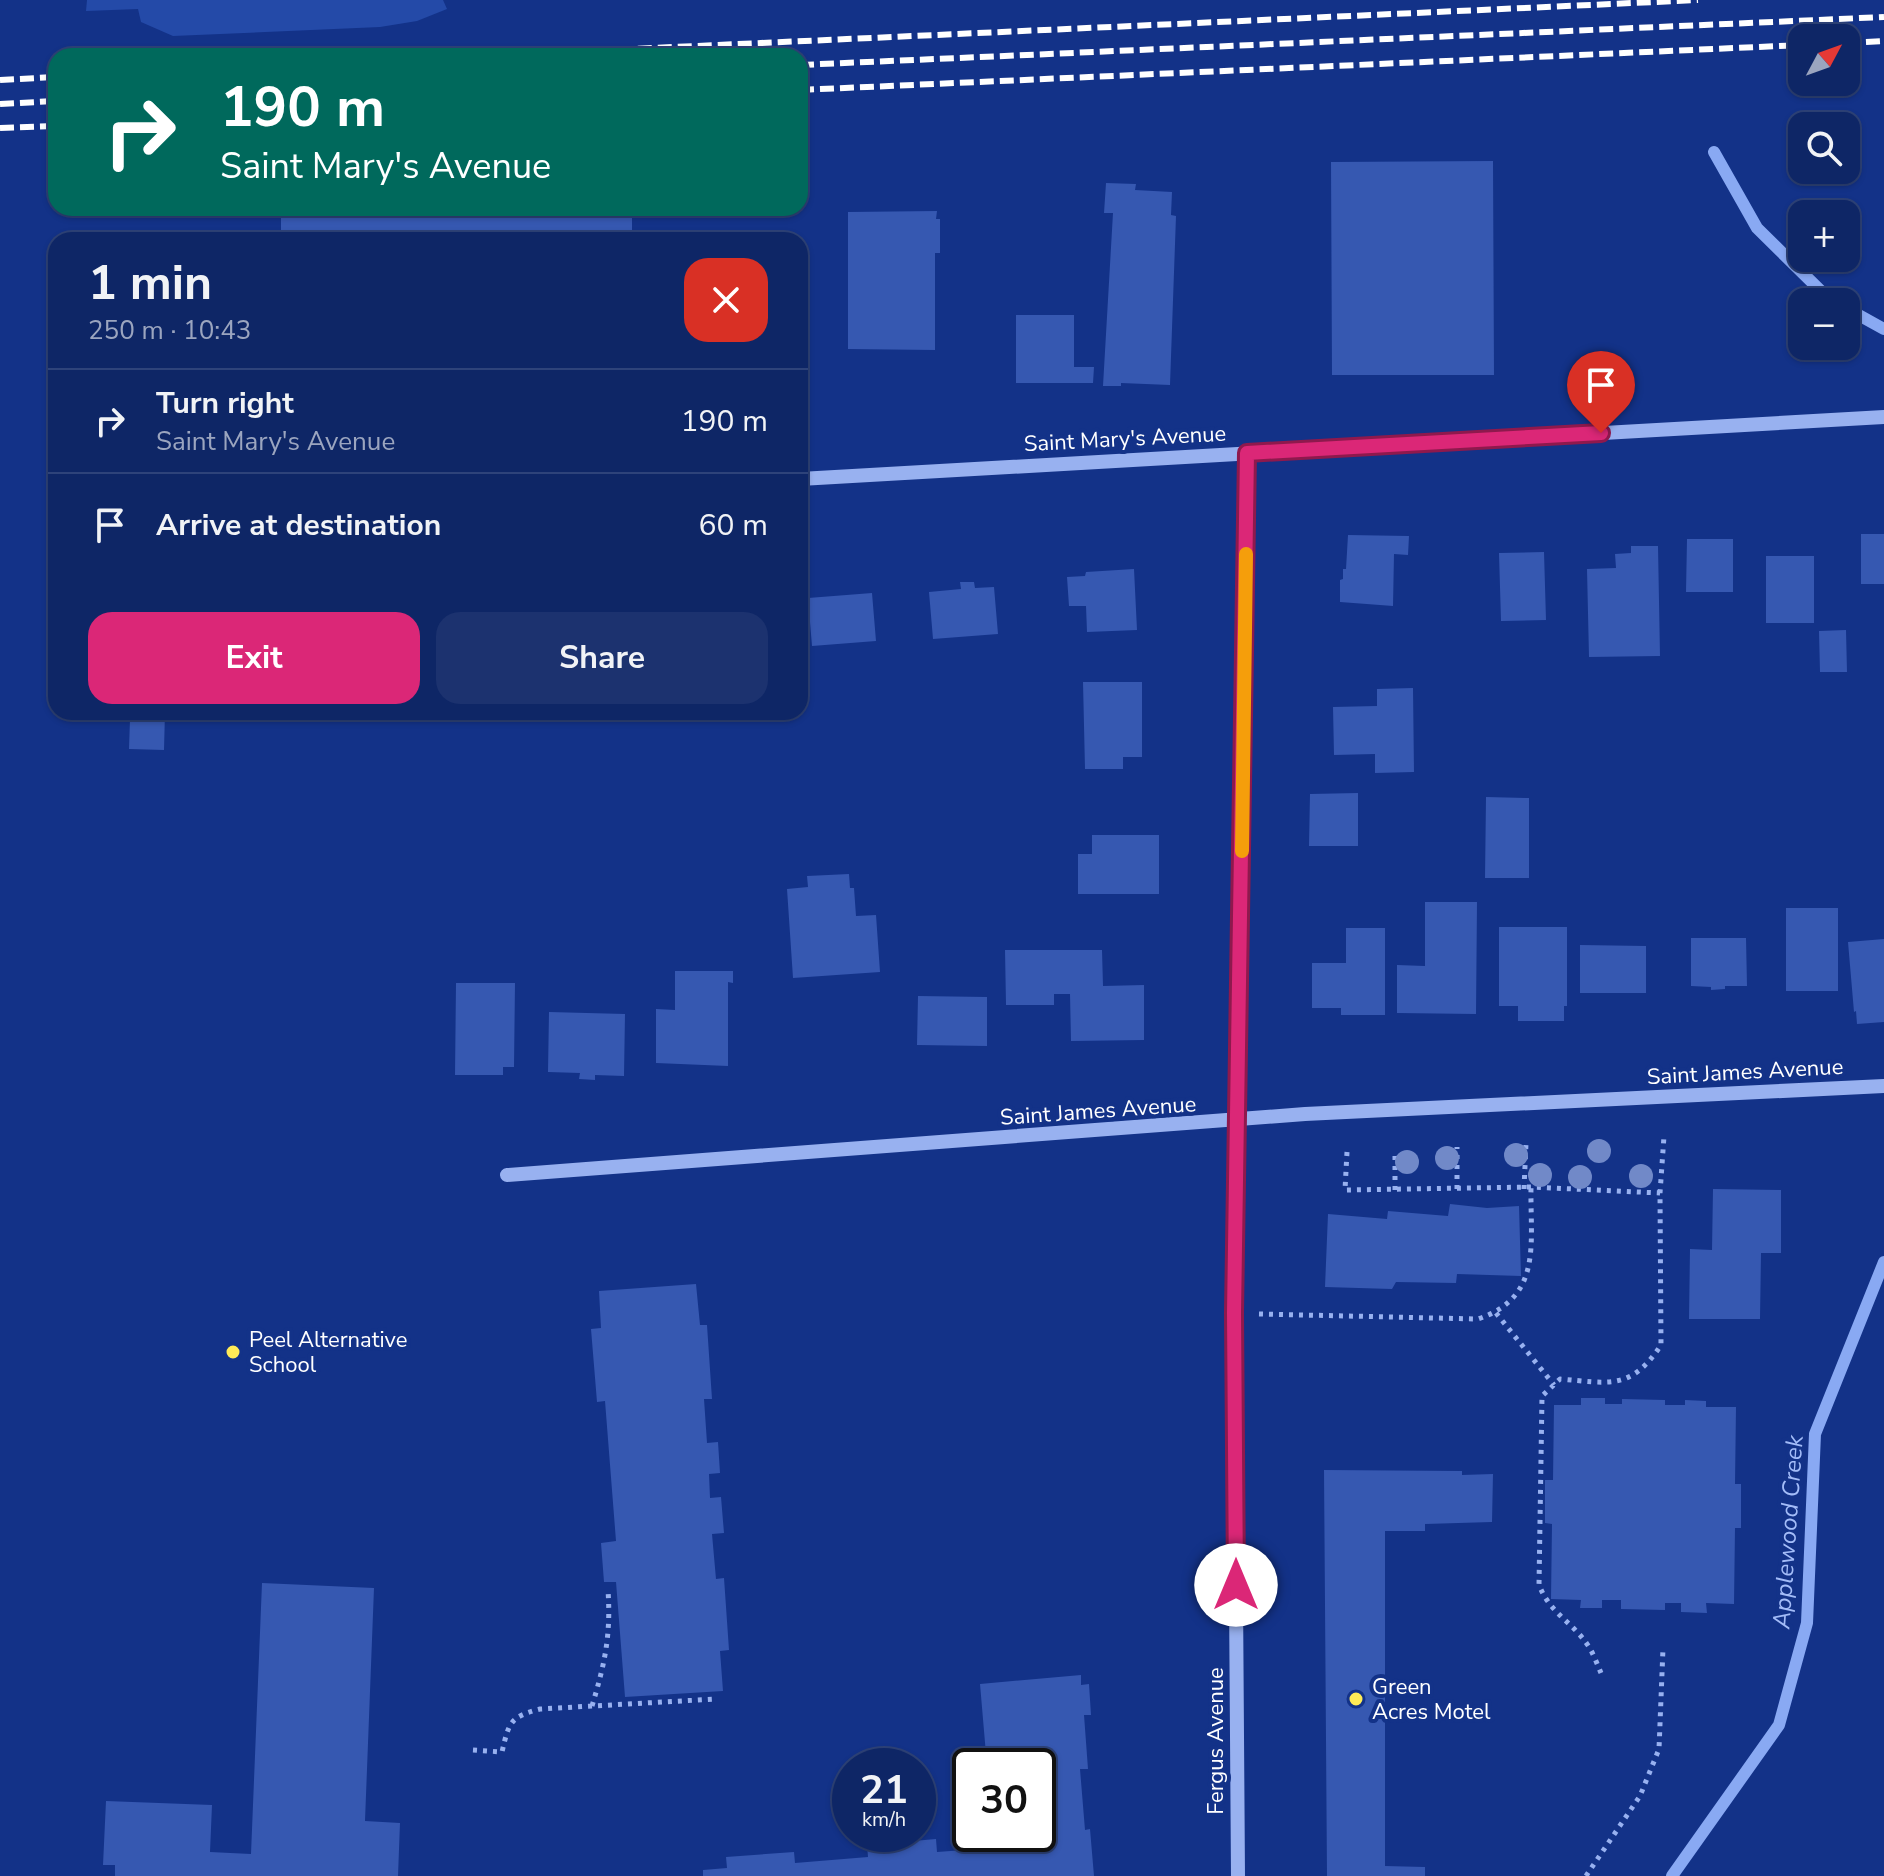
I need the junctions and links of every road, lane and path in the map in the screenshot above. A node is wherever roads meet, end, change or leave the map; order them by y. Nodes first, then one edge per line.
1 (1884, 417) edge
2 (1247, 453) junction
3 (808, 479) edge
4 (1884, 1086) edge
5 (1238, 1121) junction
6 (1664, 1136) dead end
7 (1526, 1143) dead end
8 (1457, 1147) dead end
9 (1395, 1150) dead end
10 (1347, 1152) dead end
11 (507, 1175) dead end
12 (1527, 1188) junction
13 (1457, 1189) junction
14 (1395, 1190) junction
15 (1660, 1193) junction
16 (1234, 1313) junction
17 (1496, 1313) junction
18 (1554, 1385) junction
19 (608, 1590) dead end
20 (1663, 1648) dead end
21 (1601, 1673) dead end
22 (716, 1699) dead end
23 (592, 1706) junction
24 (473, 1750) dead end
25 (1238, 1876) edge
26 (1586, 1876) edge

1 - 2 street, Saint Mary's Avenue
2 - 3 street, Saint Mary's Avenue
2 - 5 street, Fergus Avenue
4 - 5 street, Saint James Avenue
5 - 11 street, Saint James Avenue
5 - 16 street, Fergus Avenue
6 - 15 path
7 - 12 path
8 - 13 path
9 - 14 path
10 - 14 path
12 - 13 path
12 - 15 path
12 - 17 path
13 - 14 path
15 - 18 path
16 - 17 path
16 - 25 street, Fergus Avenue
17 - 18 path
18 - 21 path
19 - 23 path
20 - 26 path
22 - 23 path
23 - 24 path

